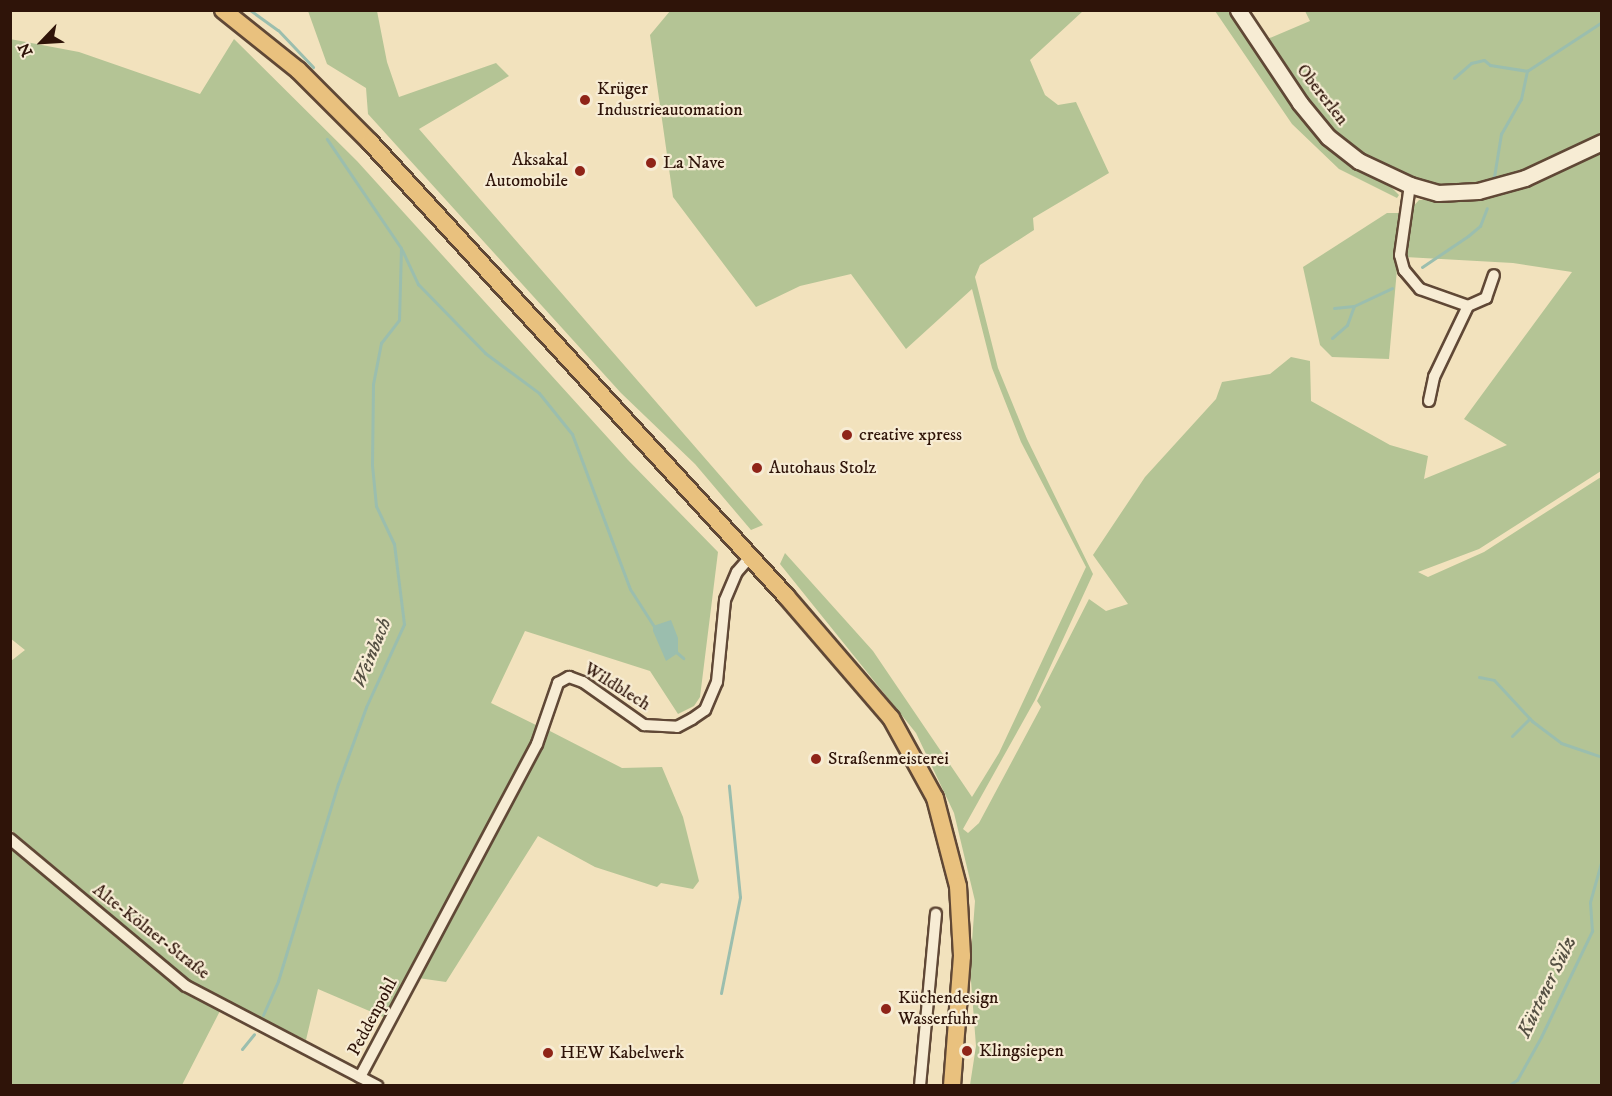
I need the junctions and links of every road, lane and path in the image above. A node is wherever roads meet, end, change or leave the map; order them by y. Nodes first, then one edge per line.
1 (223, 10) edge
2 (1238, 10) edge
3 (1602, 142) edge
4 (1410, 185) junction
5 (1494, 275) dead end
6 (1468, 306) junction
7 (1429, 401) dead end
8 (750, 557) junction
9 (10, 839) edge
10 (936, 914) dead end
11 (417, 972) joint
12 (360, 1077) junction
13 (377, 1086) edge
14 (920, 1086) edge
15 (952, 1086) edge

1 - 8 main road
2 - 4 main road, Obererlen
3 - 4 main road, Obererlen
4 - 6 street
5 - 6 street
6 - 7 street
8 - 11 street, Wildblech
8 - 15 main road
9 - 12 street, Alte-Kölner-Straße
10 - 14 street
11 - 12 street, Peddenpohl
12 - 13 street, Alte-Kölner-Straße

